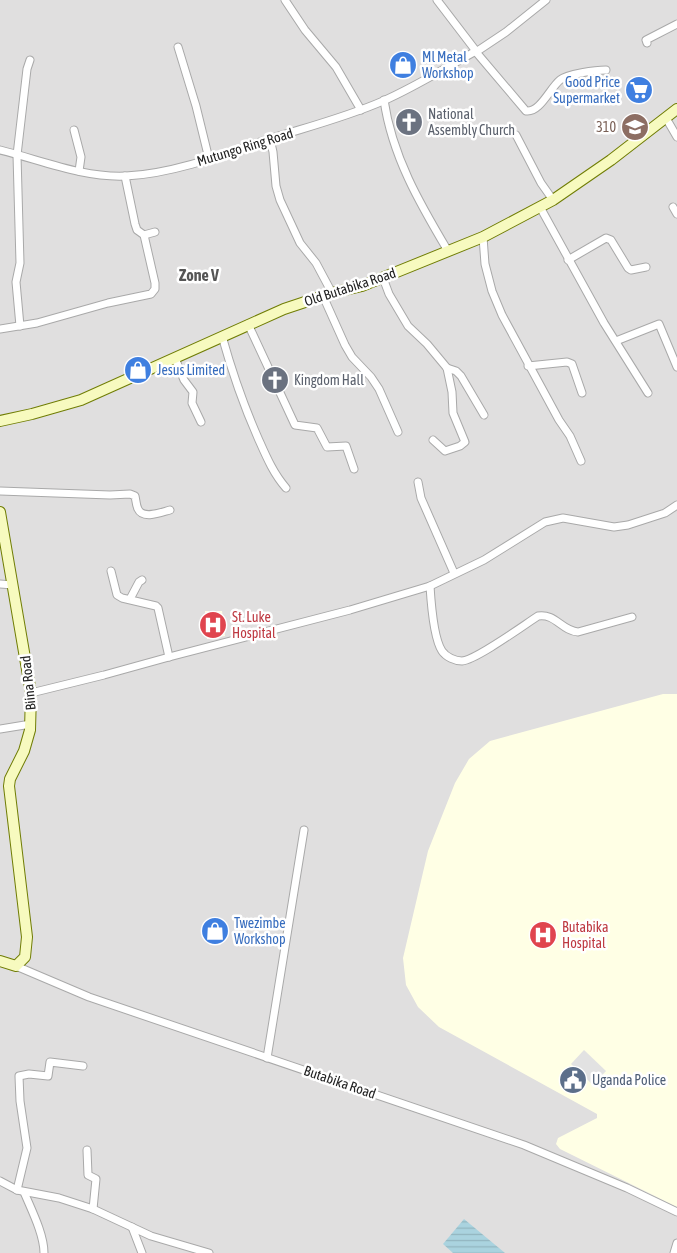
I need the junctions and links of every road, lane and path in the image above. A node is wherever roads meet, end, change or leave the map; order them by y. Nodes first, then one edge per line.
1 (285, 0) edge
2 (437, 0) edge
3 (546, 0) edge
4 (677, 24) edge
5 (647, 44) dead end
6 (178, 47) dead end
7 (476, 52) junction
8 (30, 60) dead end
9 (606, 70) dead end
10 (384, 100) junction
11 (677, 109) edge
12 (361, 110) junction
13 (666, 118) junction
14 (74, 130) dead end
15 (516, 135) dead end
16 (677, 137) edge
17 (270, 139) junction
18 (0, 150) edge
19 (17, 154) junction
20 (208, 158) junction
21 (79, 171) junction
22 (125, 176) junction
23 (553, 200) junction
24 (540, 207) junction
25 (154, 232) dead end
26 (144, 234) junction
27 (483, 237) junction
28 (448, 251) junction
29 (568, 260) junction
30 (646, 267) dead end
31 (382, 278) junction
32 (328, 294) junction
33 (248, 324) junction
34 (20, 326) junction
35 (0, 329) edge
36 (222, 336) junction
37 (616, 342) junction
38 (175, 358) junction
39 (528, 366) junction
40 (677, 367) edge
41 (447, 368) junction
42 (582, 393) dead end
43 (648, 393) dead end
44 (484, 415) dead end
45 (0, 421) edge
46 (201, 422) dead end
47 (398, 432) dead end
48 (433, 440) dead end
49 (581, 461) dead end
50 (354, 469) dead end
51 (418, 482) dead end
52 (286, 488) dead end
53 (0, 491) edge
54 (677, 505) edge
55 (170, 510) dead end
56 (0, 512) edge
57 (111, 571) dead end
58 (454, 573) junction
59 (142, 580) dead end
60 (0, 584) edge
61 (13, 585) junction
62 (430, 586) junction
63 (130, 599) junction
64 (632, 617) dead end
65 (169, 657) junction
66 (32, 693) junction
67 (31, 724) junction
68 (0, 729) edge
69 (304, 830) dead end
70 (0, 962) edge
71 (16, 966) junction
72 (267, 1058) junction
73 (83, 1066) dead end
74 (87, 1150) dead end
75 (0, 1181) edge
76 (21, 1191) junction
77 (93, 1209) junction
78 (677, 1212) edge
79 (132, 1227) junction
80 (677, 1243) edge
81 (44, 1253) edge
82 (142, 1253) edge
83 (209, 1253) edge
84 (674, 1253) edge

1 - 12 street
2 - 7 street
3 - 7 street, Mutungo Ring Road
4 - 5 street
6 - 20 street
7 - 9 street
7 - 10 street, Mutungo Ring Road
8 - 19 street
10 - 12 street, Mutungo Ring Road
10 - 28 street
11 - 13 main road, Old Butabika Road
12 - 17 street, Mutungo Ring Road
13 - 16 street
13 - 23 main road, Old Butabika Road
14 - 21 street
15 - 23 street
17 - 20 street, Mutungo Ring Road
17 - 32 street
18 - 19 street, Mutungo Ring Road
19 - 21 street, Mutungo Ring Road
19 - 34 street
20 - 22 street, Mutungo Ring Road
21 - 22 street, Mutungo Ring Road
22 - 26 street
23 - 24 main road, Old Butabika Road
24 - 27 main road, Old Butabika Road
24 - 29 street
25 - 26 street
26 - 34 street
27 - 28 main road, Old Butabika Road
27 - 39 street
28 - 31 main road, Old Butabika Road
29 - 30 street
29 - 37 street
31 - 32 main road, Old Butabika Road
31 - 41 street
32 - 33 main road, Old Butabika Road
32 - 47 street
33 - 36 main road, Old Butabika Road
33 - 50 street
34 - 35 street
36 - 38 main road, Old Butabika Road
36 - 52 street
37 - 40 street
37 - 43 street
38 - 45 main road, Old Butabika Road
38 - 46 street
39 - 42 street
39 - 49 street
41 - 44 street
41 - 48 street
51 - 58 street
53 - 55 street
54 - 58 street
56 - 61 main road, Biina Road
57 - 63 street
58 - 62 street
59 - 63 street
60 - 61 street
61 - 66 main road, Biina Road
62 - 64 street
62 - 65 street
63 - 65 street
65 - 66 street
66 - 67 main road, Biina Road
67 - 68 street
67 - 71 main road, Biina Road
69 - 72 street
70 - 71 main road, Butabika Road
71 - 72 street, Butabika Road
72 - 78 street, Butabika Road
73 - 76 street
74 - 77 street
75 - 76 street
76 - 77 street
76 - 81 street
77 - 79 street
79 - 82 street
79 - 83 street
80 - 84 street

